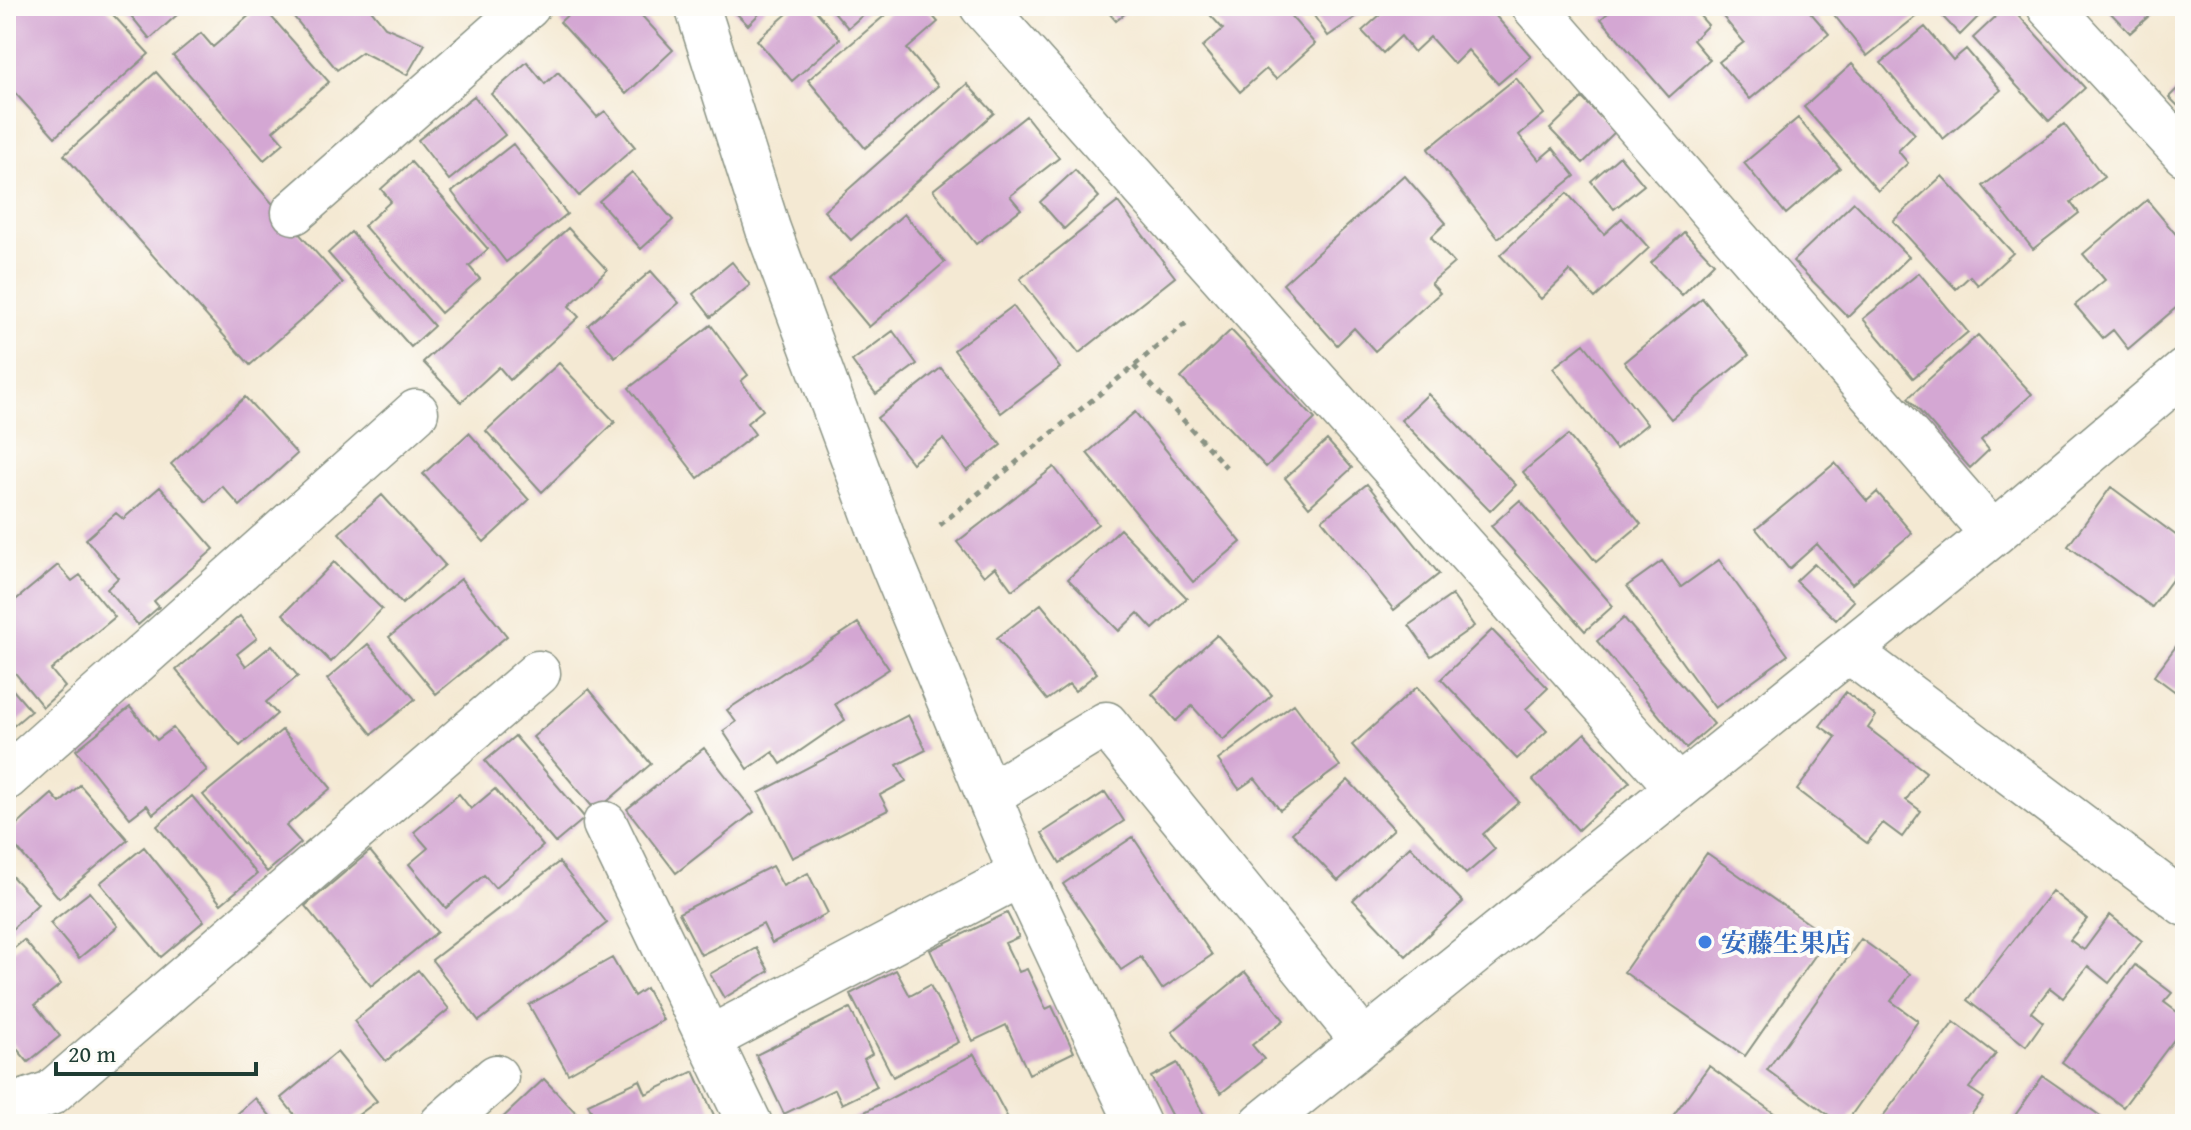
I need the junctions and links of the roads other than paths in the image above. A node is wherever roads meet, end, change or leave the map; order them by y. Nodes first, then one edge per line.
1 (528, 6) edge
2 (697, 6) edge
3 (982, 6) edge
4 (1534, 6) edge
5 (2049, 6) edge
6 (2185, 154) edge
7 (294, 212) dead end
8 (2185, 371) edge
9 (416, 412) dead end
10 (1993, 534) junction
11 (1849, 651) junction
12 (538, 673) dead end
13 (6, 778) edge
14 (1678, 788) junction
15 (989, 795) junction
16 (605, 824) dead end
17 (1021, 874) junction
18 (2185, 904) edge
19 (709, 1039) junction
20 (1364, 1042) junction
21 (496, 1077) dead end
22 (11, 1105) edge
23 (442, 1124) edge
24 (750, 1124) edge
25 (1138, 1124) edge
26 (1262, 1124) edge

1 - 7 street
2 - 15 street
3 - 14 street
4 - 10 street
5 - 6 street
8 - 10 street
9 - 13 street
10 - 11 street
11 - 14 street
11 - 18 street
12 - 22 street
14 - 20 street
15 - 17 street
15 - 20 street
16 - 19 street
17 - 19 street
17 - 25 street
19 - 24 street
20 - 26 street
21 - 23 street

